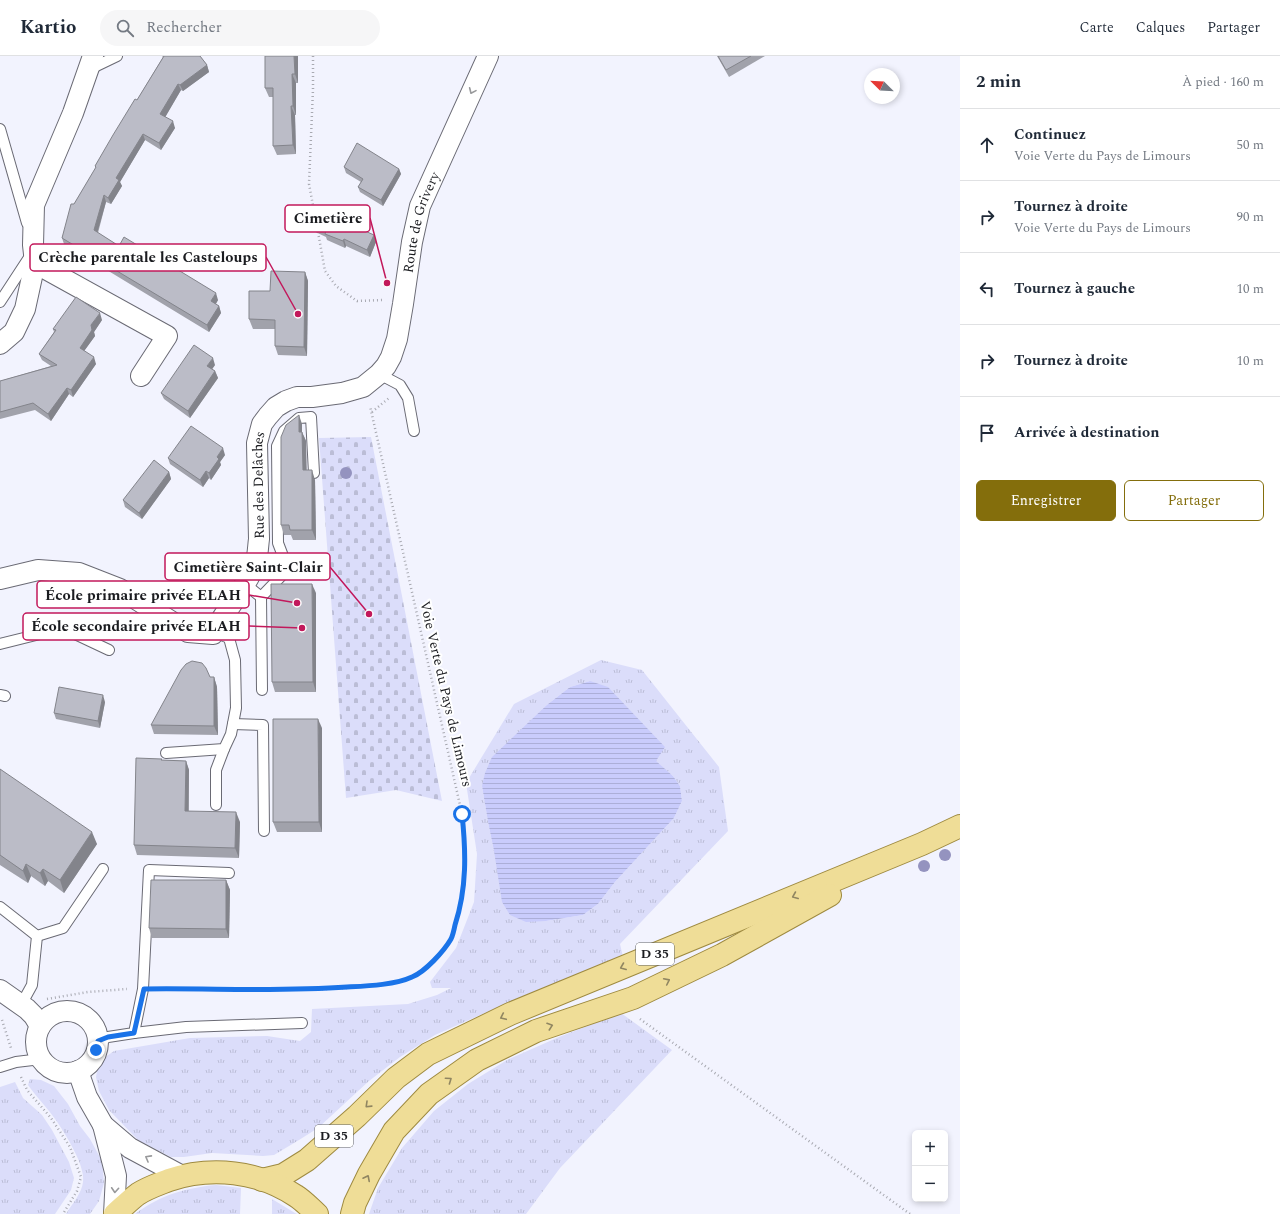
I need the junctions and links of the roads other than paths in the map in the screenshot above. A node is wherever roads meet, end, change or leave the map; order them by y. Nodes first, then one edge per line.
1 (117, 56) edge
2 (488, 56) edge
3 (91, 63) edge
4 (0, 129) edge
5 (34, 252) junction
6 (0, 302) edge
7 (0, 344) edge
8 (380, 374) junction
9 (141, 376) dead end
10 (363, 387) joint
11 (414, 431) dead end
12 (314, 473) edge
13 (0, 579) edge
14 (245, 584) junction
15 (260, 597) junction
16 (214, 632) junction
17 (0, 644) edge
18 (109, 650) dead end
19 (262, 690) dead end
20 (233, 724) junction
21 (224, 749) junction
22 (166, 753) dead end
23 (216, 805) dead end
24 (960, 826) edge
25 (264, 831) dead end
26 (922, 844) junction
27 (103, 869) dead end
28 (229, 873) dead end
29 (0, 907) edge
30 (37, 936) junction
31 (0, 990) edge
32 (24, 1007) junction
33 (302, 1024) dead end
34 (40, 1026) junction
35 (134, 1033) junction
36 (98, 1041) junction
37 (41, 1059) junction
38 (0, 1067) edge
39 (78, 1071) junction
40 (104, 1125) junction
41 (182, 1176) junction
42 (262, 1180) junction
43 (115, 1214) edge
44 (317, 1214) edge
45 (352, 1214) edge

1 - 3 lane
2 -> 8 street, Route de Grivery
3 - 5 street
4 - 5 lane
5 - 6 lane
5 - 7 street
5 - 9 street
8 - 10 street, Route de Grivery
8 - 11 lane
10 - 14 street, Rue des Delâches
12 - 15 lane
13 - 16 street
14 - 15 lane
14 - 16 street, Rue des Delâches
15 - 19 lane
16 - 20 lane
17 - 18 lane
20 - 21 lane
20 - 25 lane
21 - 22 lane
21 - 23 lane
24 - 26 main road, D 35
26 -> 42 main road, D 35
45 -> 26 main road, D 35
27 - 30 lane
28 - 35 lane
29 - 30 lane
30 - 32 lane
31 - 32 street
32 - 34 street
33 - 35 lane
34 - 36 street
34 - 37 street
35 - 36 lane
36 - 39 street
37 - 38 lane
37 - 39 street
39 - 40 street
41 -> 40 street
40 -> 43 street
41 - 42 main road, D 35
41 - 43 main road
42 - 44 main road, D 35

